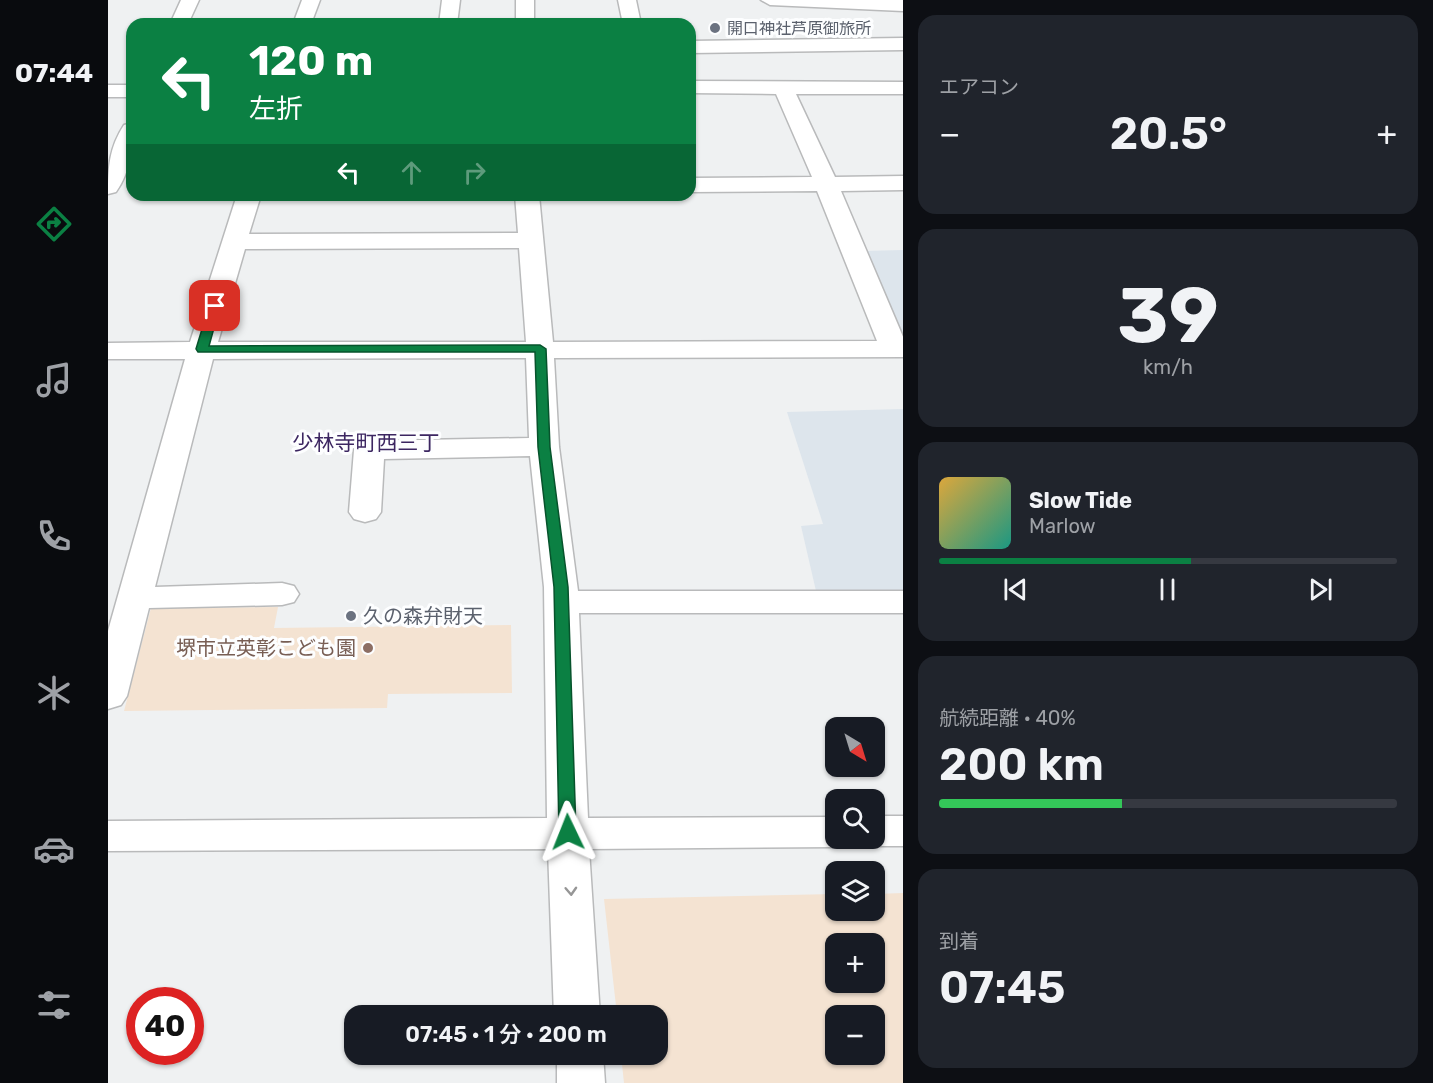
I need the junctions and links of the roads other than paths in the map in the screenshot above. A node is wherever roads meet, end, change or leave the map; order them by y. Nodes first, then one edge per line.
1 (190, 0) edge
2 (311, 0) edge
3 (451, 0) edge
4 (525, 0) edge
5 (627, 0) edge
6 (770, 0) edge
7 (872, 2) edge
8 (903, 5) edge
9 (182, 18) edge
10 (304, 18) edge
11 (449, 18) edge
12 (525, 18) edge
13 (631, 18) edge
14 (903, 44) edge
15 (696, 47) edge
16 (696, 87) edge
17 (783, 87) junction
18 (903, 88) edge
19 (108, 91) edge
20 (126, 91) edge
21 (126, 144) edge
22 (696, 180) edge
23 (826, 183) junction
24 (903, 183) edge
25 (108, 187) edge
26 (247, 201) edge
27 (528, 201) edge
28 (531, 240) junction
29 (234, 242) junction
30 (202, 349) junction
31 (540, 349) junction
32 (899, 349) edge
33 (108, 351) edge
34 (544, 447) junction
35 (365, 512) dead end
36 (282, 594) dead end
37 (133, 598) junction
38 (560, 602) junction
39 (903, 602) edge
40 (108, 696) edge
41 (885, 831) edge
42 (903, 831) edge
43 (568, 832) junction
44 (825, 832) edge
45 (108, 836) edge
46 (577, 1005) edge
47 (580, 1065) edge
48 (581, 1083) edge

1 - 9 street
2 - 10 street
3 - 11 street
4 - 12 street
5 - 13 street
6 - 7 street
7 - 8 street
14 - 15 street
16 - 17 street
17 - 18 street
17 - 23 street
19 - 20 street
21 - 25 street
22 - 23 street
23 - 24 street
23 - 32 street
26 - 29 street
27 - 28 street
28 - 29 street
28 - 31 street
29 - 30 street
30 - 31 street
30 - 33 street
30 - 37 street
31 - 32 street
31 - 34 street
34 - 35 street
34 - 38 street
36 - 37 street
37 - 40 street
38 - 39 street
38 - 43 street
41 - 42 street
43 - 44 street
43 - 45 street
43 -> 46 street
47 - 48 street

